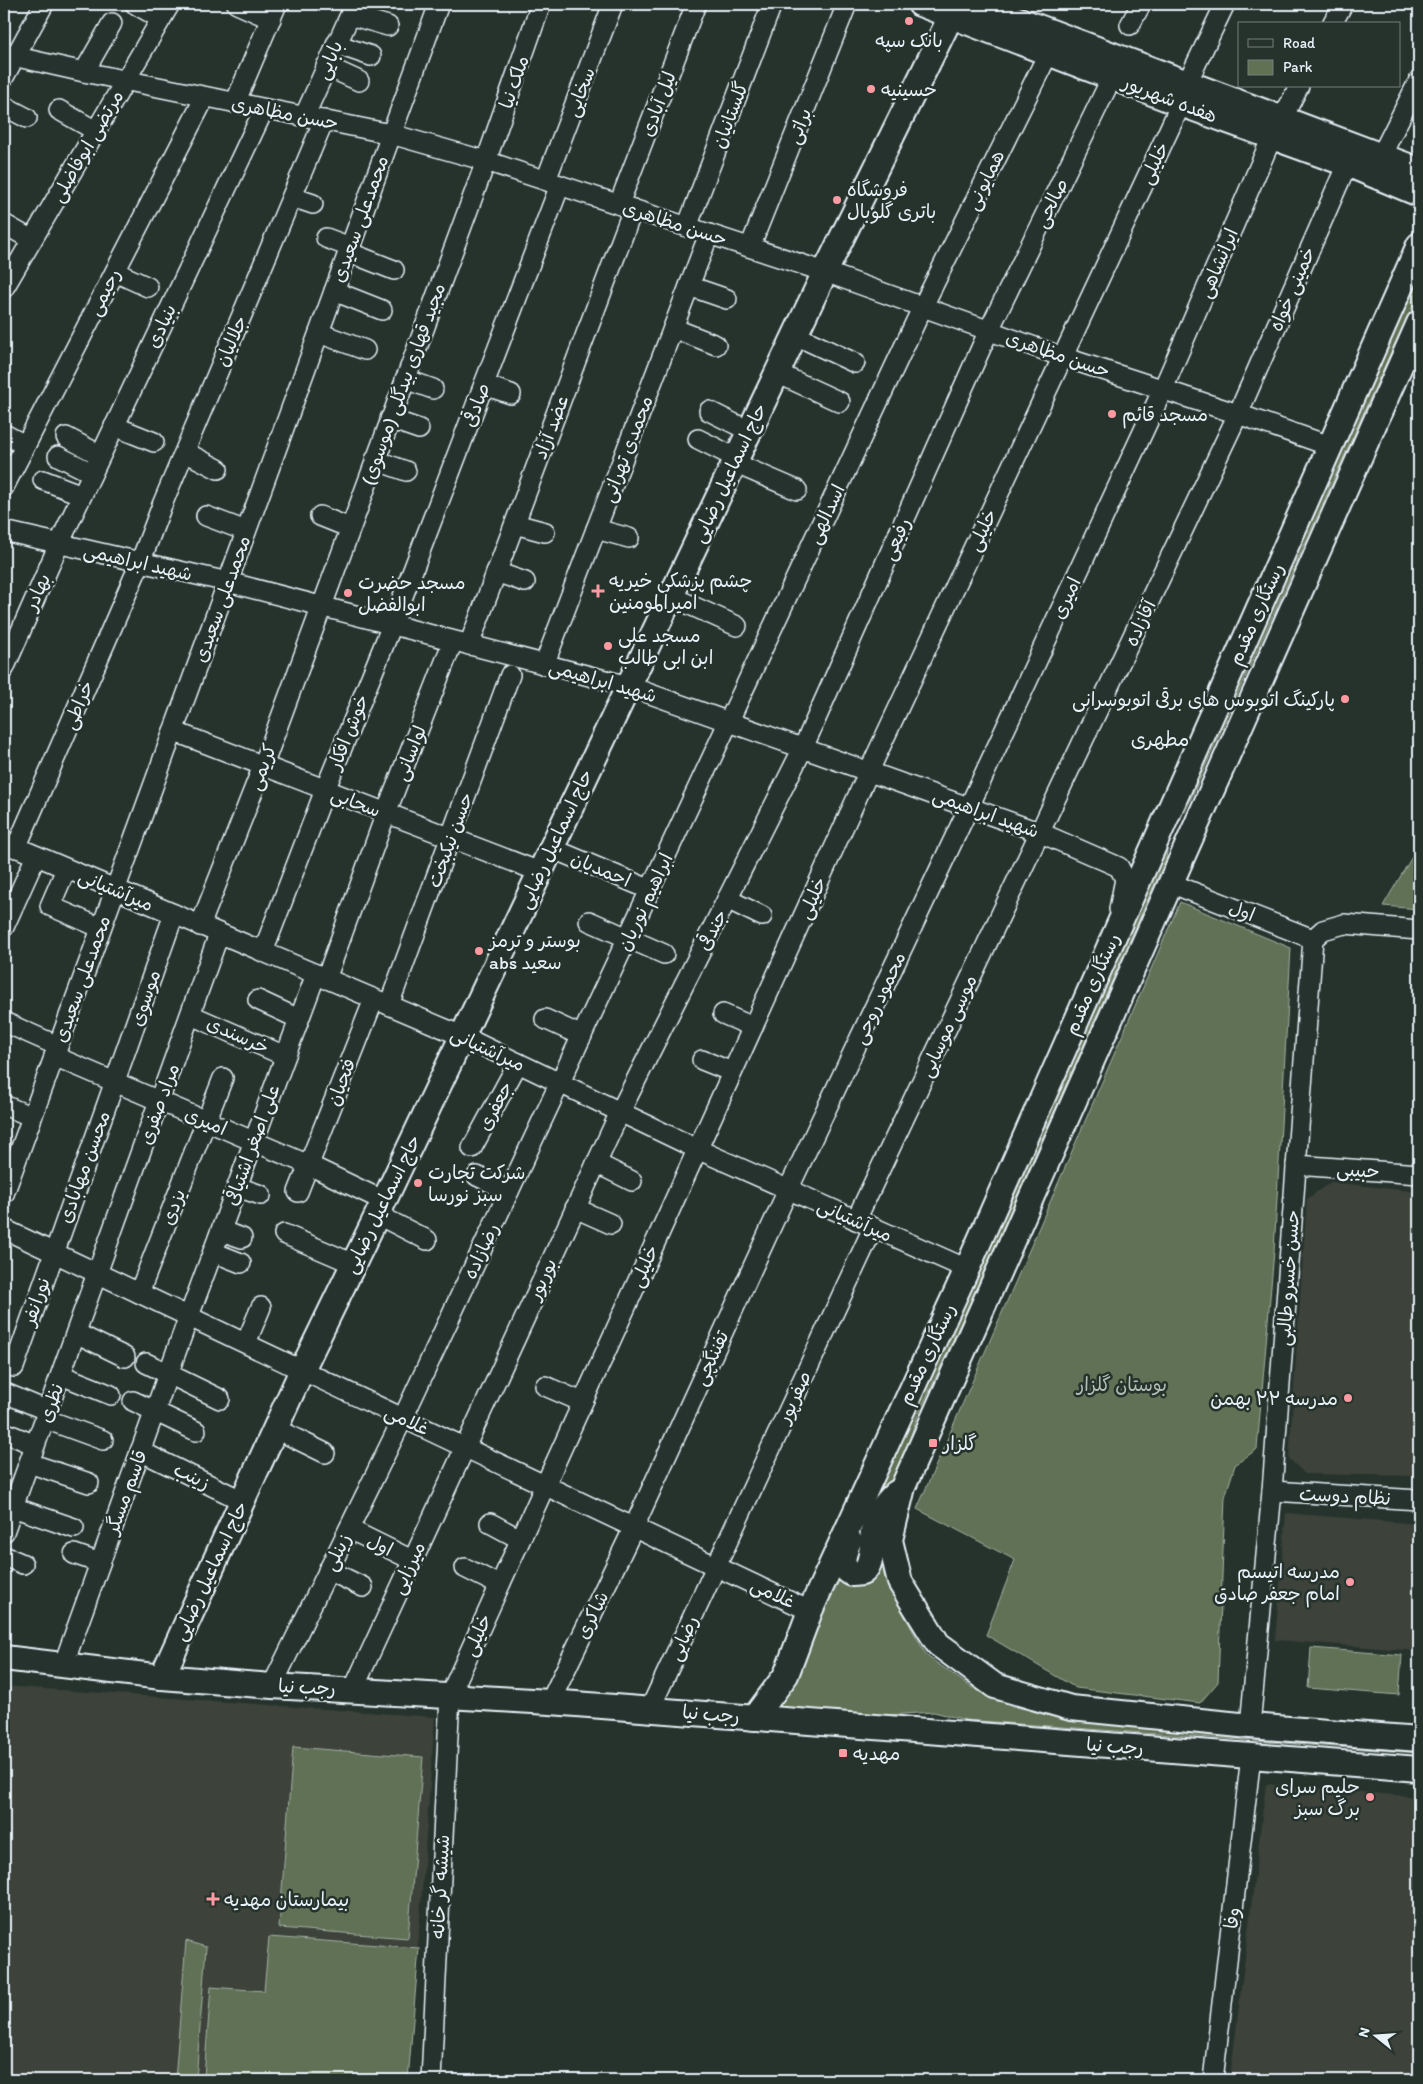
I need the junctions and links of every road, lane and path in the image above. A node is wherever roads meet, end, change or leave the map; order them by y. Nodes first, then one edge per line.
1 (44, 4) edge
2 (135, 4) edge
3 (237, 4) edge
4 (439, 4) edge
5 (541, 4) edge
6 (613, 4) edge
7 (696, 4) edge
8 (772, 4) edge
9 (847, 4) edge
10 (920, 4) edge
11 (977, 4) edge
12 (1141, 4) edge
13 (1225, 4) edge
14 (1343, 4) edge
15 (352, 9) edge
16 (954, 9) edge
17 (274, 11) edge
18 (166, 12) edge
19 (1333, 22) edge
20 (112, 23) dead end
21 (1130, 25) dead end
22 (388, 26) dead end
23 (336, 44) junction
24 (1048, 54) junction
25 (10, 56) edge
26 (371, 56) dead end
27 (326, 66) junction
28 (84, 72) junction
29 (4, 76) edge
30 (1112, 77) junction
31 (359, 80) dead end
32 (1419, 80) edge
33 (125, 81) junction
34 (1298, 88) edge
35 (1184, 94) junction
36 (205, 97) junction
37 (235, 103) junction
38 (4, 106) edge
39 (264, 108) junction
40 (59, 110) dead end
41 (304, 117) junction
42 (26, 118) dead end
43 (324, 120) junction
44 (1277, 128) junction
45 (96, 131) junction
46 (391, 134) junction
47 (1381, 156) junction
48 (486, 161) junction
49 (1347, 164) junction
50 (1419, 170) edge
51 (553, 183) junction
52 (1419, 194) edge
53 (292, 197) junction
54 (313, 204) dead end
55 (626, 207) junction
56 (4, 224) edge
57 (687, 227) junction
58 (709, 234) junction
59 (326, 238) dead end
60 (32, 240) junction
61 (1419, 244) edge
62 (750, 247) junction
63 (349, 250) junction
64 (394, 270) dead end
65 (114, 272) junction
66 (825, 272) junction
67 (689, 286) junction
68 (148, 287) dead end
69 (4, 288) edge
70 (334, 290) junction
71 (726, 300) dead end
72 (923, 306) junction
73 (382, 310) dead end
74 (1419, 322) edge
75 (673, 328) junction
76 (989, 330) junction
77 (319, 333) junction
78 (795, 335) junction
79 (716, 344) dead end
80 (365, 350) dead end
81 (1063, 357) junction
82 (855, 363) dead end
83 (777, 373) junction
84 (405, 379) junction
85 (484, 385) junction
86 (433, 389) dead end
87 (1163, 389) junction
88 (511, 394) dead end
89 (840, 402) dead end
90 (709, 410) dead end
91 (1238, 414) junction
92 (390, 419) junction
93 (114, 426) junction
94 (419, 429) dead end
95 (749, 431) junction
96 (4, 434) edge
97 (66, 437) dead end
98 (698, 439) dead end
99 (154, 442) dead end
100 (26, 445) junction
101 (1330, 446) junction
102 (185, 452) junction
103 (100, 455) junction
104 (58, 456) dead end
105 (375, 460) junction
106 (735, 460) junction
107 (218, 470) dead end
108 (406, 471) dead end
109 (92, 472) junction
110 (43, 480) dead end
111 (4, 487) edge
112 (797, 490) dead end
113 (82, 495) junction
114 (206, 516) dead end
115 (320, 516) dead end
116 (515, 524) junction
117 (350, 528) junction
118 (596, 529) junction
119 (4, 531) edge
120 (246, 531) junction
121 (545, 532) dead end
122 (628, 538) dead end
123 (59, 544) junction
124 (140, 562) junction
125 (496, 572) junction
126 (228, 582) junction
127 (525, 582) dead end
128 (670, 596) junction
129 (321, 606) junction
130 (392, 625) junction
131 (737, 626) dead end
132 (461, 643) junction
133 (544, 664) junction
134 (4, 669) edge
135 (510, 675) dead end
136 (628, 686) junction
137 (730, 722) junction
138 (173, 731) junction
139 (802, 748) junction
140 (263, 766) junction
141 (869, 771) junction
142 (325, 790) junction
143 (969, 807) junction
144 (386, 813) junction
145 (1161, 829) junction
146 (1041, 833) junction
147 (450, 838) junction
148 (1189, 841) junction
149 (10, 845) edge
150 (551, 848) junction
151 (36, 856) junction
152 (66, 869) junction
153 (540, 872) junction
154 (1170, 884) junction
155 (116, 890) junction
156 (651, 890) junction
157 (728, 898) junction
158 (174, 914) junction
159 (762, 916) dead end
160 (589, 921) dead end
161 (200, 926) junction
162 (4, 927) edge
163 (101, 928) junction
164 (1419, 930) edge
165 (1114, 933) junction
166 (219, 934) junction
167 (628, 938) junction
168 (1313, 939) junction
169 (263, 952) junction
170 (664, 954) dead end
171 (321, 976) junction
172 (258, 1000) dead end
173 (381, 1002) junction
174 (724, 1014) dead end
175 (191, 1015) junction
176 (299, 1019) junction
177 (545, 1019) dead end
178 (4, 1022) edge
179 (753, 1027) junction
180 (462, 1036) junction
181 (582, 1036) junction
182 (56, 1051) junction
183 (285, 1056) junction
184 (702, 1060) dead end
185 (518, 1063) junction
186 (732, 1072) junction
187 (224, 1078) dead end
188 (116, 1082) junction
189 (560, 1083) junction
190 (160, 1101) junction
191 (4, 1105) edge
192 (620, 1112) junction
193 (32, 1117) junction
194 (206, 1121) junction
195 (253, 1141) junction
196 (472, 1148) dead end
197 (697, 1149) junction
198 (10, 1155) edge
199 (596, 1164) junction
200 (309, 1165) junction
201 (1296, 1165) junction
202 (1419, 1174) edge
203 (478, 1176) dead end
204 (632, 1180) dead end
205 (237, 1187) junction
206 (788, 1190) junction
207 (509, 1191) junction
208 (298, 1192) dead end
209 (4, 1194) edge
210 (261, 1195) dead end
211 (381, 1208) junction
212 (575, 1208) junction
213 (611, 1224) dead end
214 (865, 1224) junction
215 (4, 1229) edge
216 (221, 1231) junction
217 (284, 1234) dead end
218 (242, 1238) dead end
219 (427, 1240) dead end
220 (53, 1252) junction
221 (213, 1252) junction
222 (241, 1263) dead end
223 (354, 1264) junction
224 (967, 1269) junction
225 (98, 1274) junction
226 (139, 1293) junction
227 (261, 1307) dead end
228 (188, 1316) junction
229 (76, 1333) junction
230 (246, 1344) junction
231 (125, 1357) dead end
232 (4, 1362) edge
233 (146, 1363) dead end
234 (302, 1370) junction
235 (168, 1374) junction
236 (61, 1375) junction
237 (545, 1386) dead end
238 (5, 1394) dead end
239 (111, 1395) dead end
240 (220, 1399) dead end
241 (133, 1401) dead end
242 (582, 1402) junction
243 (154, 1412) junction
244 (47, 1415) junction
245 (403, 1418) junction
246 (276, 1429) junction
247 (196, 1431) dead end
248 (4, 1432) edge
249 (103, 1440) dead end
250 (36, 1445) junction
251 (464, 1447) junction
252 (140, 1451) junction
253 (325, 1453) dead end
254 (29, 1462) junction
255 (89, 1483) dead end
256 (544, 1485) junction
257 (903, 1487) junction
258 (1272, 1491) junction
259 (864, 1493) junction
260 (1419, 1500) edge
261 (243, 1501) junction
262 (8, 1506) edge
263 (490, 1523) dead end
264 (74, 1528) dead end
265 (634, 1528) junction
266 (348, 1529) junction
267 (4, 1532) edge
268 (520, 1539) junction
269 (74, 1554) dead end
270 (4, 1556) edge
271 (412, 1560) junction
272 (23, 1564) dead end
273 (100, 1564) junction
274 (715, 1566) junction
275 (465, 1568) dead end
276 (328, 1570) junction
277 (499, 1585) junction
278 (363, 1587) dead end
279 (810, 1611) junction
280 (4, 1658) edge
281 (63, 1666) junction
282 (162, 1677) junction
283 (272, 1686) junction
284 (353, 1690) junction
285 (450, 1695) junction
286 (550, 1702) junction
287 (1071, 1708) joint
288 (650, 1709) junction
289 (754, 1718) junction
290 (1250, 1726) junction
291 (1419, 1739) edge
292 (1251, 1756) junction
293 (1419, 1769) edge
294 (431, 2080) edge
295 (1213, 2080) edge

1 - 25 street
2 - 18 street
3 - 17 street
4 - 46 street, محمدعلی سعیدی
5 - 48 street, ملک نیا
6 - 51 street, سخایی
7 - 55 street, لیل آبادی
8 - 57 street, گلستانیان
9 - 62 street, براتی
10 - 16 main road, هفده شهریور
11 - 35 main road, هفده شهریور
12 - 21 street
13 - 35 street, خلیلی
14 - 19 street
15 - 22 street
15 - 23 street, بابایی
16 - 24 main road, هفده شهریور
16 - 66 main road, حاج اسماعیل رضایی
17 - 37 street
18 - 33 street, مرتضی ابوفاضلی
20 - 28 street
23 - 26 street
23 - 27 street, بابایی
24 - 30 main road, هفده شهریور
24 - 72 street, همایونی
25 - 28 street, حسن مظاهری
25 - 29 street
27 - 31 street
27 - 41 street, بابایی
28 - 33 street, حسن مظاهری
30 - 35 main road, هفده شهریور
30 - 76 street, صالحی
32 - 47 street
33 - 36 street, حسن مظاهری
33 - 45 street, مرتضی ابوفاضلی
34 - 44 street, ایرانشاهی
35 - 44 main road, هفده شهریور
35 - 81 street, خلیلی
36 - 37 street, حسن مظاهری
36 - 65 street, رحیمی
37 - 39 street, حسن مظاهری
38 - 42 street
39 - 41 street, حسن مظاهری
39 - 93 street, بنیادی
40 - 45 street
41 - 43 street, حسن مظاهری
43 - 46 street, حسن مظاهری
43 - 53 street, جلالیان
44 - 47 main road, هفده شهریور
44 - 49 main road, هفده شهریور
44 - 87 street, ایرانشاهی
45 - 60 street, مرتضی ابوفاضلی
46 - 48 street, حسن مظاهری
46 - 63 street, محمدعلی سعیدی
47 - 50 main road, هفده شهریور
48 - 51 street, حسن مظاهری
48 - 84 street, مجید قهاری بیدگلی (موسوی)
49 - 52 main road, هفده شهریور
49 - 91 street, خمینی خواه
51 - 55 street, حسن مظاهری
51 - 85 street, صادقی
53 - 54 street
53 - 102 street, جلالیان
55 - 57 street, حسن مظاهری
55 - 116 street, عضد آزاد
56 - 60 street
57 - 58 street, حسن مظاهری
58 - 62 street, حسن مظاهری
58 - 67 street, محمدی تهرانی
59 - 63 street
60 - 69 street, مرتضی ابوفاضلی
61 - 101 main road, رستگاری مقدم
62 - 66 street, حسن مظاهری
63 - 64 street
63 - 70 street, محمدعلی سعیدی
65 - 68 street
65 - 100 street, رحیمی
66 - 72 street, حسن مظاهری
66 - 78 main road, حاج اسماعیل رضایی
67 - 71 street
67 - 75 street, محمدی تهرانی
70 - 73 street
70 - 77 street, محمدعلی سعیدی
72 - 76 street, حسن مظاهری
72 - 137 street, اسدالهی
74 - 148 main road, رستگاری مقدم
75 - 79 street
75 - 118 street, محمدی تهرانی
76 - 81 street, حسن مظاهری
76 - 139 street, رفیعی
77 - 80 street
77 - 120 street, محمدعلی سعیدی
78 - 82 street
78 - 83 main road, حاج اسماعیل رضایی
81 - 87 street, حسن مظاهری
81 - 141 street, خلیلی
83 - 89 street
83 - 95 main road, حاج اسماعیل رضایی
84 - 86 street
84 - 92 street, مجید قهاری بیدگلی (موسوی)
85 - 88 street
85 - 130 street, صادقی
87 - 91 street, حسن مظاهری
87 - 143 street, امیری
90 - 95 street
91 - 101 street, حسن مظاهری
91 - 146 street, آقازاده
92 - 94 street
92 - 105 street, مجید قهاری بیدگلی (موسوی)
93 - 99 street
93 - 103 street, بنیادی
95 - 106 main road, حاج اسماعیل رضایی
96 - 100 street
97 - 103 street
98 - 106 street
100 - 111 street, رحیمی
101 - 145 main road, رستگاری مقدم
102 - 107 street
102 - 124 street, جلالیان
103 - 109 street, بنیادی
104 - 109 street
105 - 108 street
105 - 117 street, مجید قهاری بیدگلی (موسوی)
106 - 112 street
106 - 128 main road, حاج اسماعیل رضایی
109 - 113 street, بنیادی
110 - 113 street
113 - 123 street, بنیادی
114 - 120 street
115 - 117 street
116 - 121 street
116 - 125 street, عضد آزاد
117 - 129 street, مجید قهاری بیدگلی (موسوی)
118 - 122 street
118 - 133 street, محمدی تهرانی
119 - 123 street, شهید ابراهیمی
120 - 126 street, محمدعلی سعیدی
123 - 124 street, شهید ابراهیمی
123 - 134 street, بهادر
124 - 126 street, شهید ابراهیمی
124 - 149 street, خراطی
125 - 127 street
125 - 132 street, عضد آزاد
126 - 129 street, شهید ابراهیمی
126 - 138 street, محمدعلی سعیدی
128 - 131 street
128 - 136 main road, حاج اسماعیل رضایی
129 - 130 street, شهید ابراهیمی
129 - 140 street, کریمی
130 - 132 street, شهید ابراهیمی
130 - 142 street, خوش افکار
132 - 133 street, شهید ابراهیمی
132 - 144 street, لواسانی
133 - 136 street, شهید ابراهیمی
135 - 147 street, حسن نیکبخت
136 - 137 street, شهید ابراهیمی
136 - 150 main road, حاج اسماعیل رضایی
137 - 139 street, شهید ابراهیمی
137 - 156 street, ابراهیم نوریان
138 - 140 street, سحابی
138 - 155 street, محمدعلی سعیدی
139 - 141 street, شهید ابراهیمی
139 - 157 street, جندقی
140 - 142 street, سحابی
140 - 161 street, کریمی
141 - 143 street, شهید ابراهیمی
141 - 179 street, خلیلی
142 - 144 street, سحابی
142 - 169 street, خوش افکار
143 - 146 street, شهید ابراهیمی
143 - 206 street, محمود روحی
144 - 147 street, سحابی
144 - 171 street, لواسانی
145 - 148 main road
145 - 165 main road, رستگاری مقدم
146 - 165 street, شهید ابراهیمی
146 - 214 street, موسی موسایی
147 - 153 street, سحابی
147 - 173 street, حسن نیکبخت
148 - 154 main road, رستگاری مقدم
149 - 151 street, میرآشتیانی
150 - 153 main road, حاج اسماعیل رضایی
150 - 156 street, احمدیان
151 - 152 street, میرآشتیانی
151 - 162 street
152 - 155 street, میرآشتیانی
152 - 163 street
153 - 180 main road, حاج اسماعیل رضایی
154 - 168 street, اول
154 - 257 main road, رستگاری مقدم
155 - 158 street, میرآشتیانی
155 - 163 street, محمدعلی سعیدی
156 - 167 street, ابراهیم نوریان
157 - 159 street
157 - 192 street, جندقی
158 - 161 street, میرآشتیانی
158 - 188 street, موسوی
160 - 167 street
161 - 166 street, میرآشتیانی
163 - 182 street, محمدعلی سعیدی
164 - 168 street
165 - 224 main road, رستگاری مقدم
166 - 169 street, میرآشتیانی
166 - 175 street, مراد صفری
167 - 170 street
167 - 181 street, ابراهیم نوریان
168 - 201 street, حسن خسرو طالبی
169 - 171 street, میرآشتیانی
171 - 173 street, میرآشتیانی
171 - 176 street, علی اصغر اشتیاقی
172 - 176 street
173 - 180 street, میرآشتیانی
173 - 200 street, فتحیان
174 - 179 street
175 - 183 street, خرسندی
175 - 190 street, مراد صفری
176 - 183 street, علی اصغر اشتیاقی
177 - 181 street
178 - 182 street, امیری
179 - 186 street, خلیلی
180 - 185 street, میرآشتیانی
180 - 211 main road, حاج اسماعیل رضایی
181 - 189 street, ابراهیم نوریان
182 - 188 street, امیری
182 - 193 street, محمدعلی سعیدی
183 - 195 street, علی اصغر اشتیاقی
184 - 186 street
185 - 189 street, میرآشتیانی
185 - 196 street, جعفری
186 - 197 street, خلیلی
187 - 194 street
188 - 190 street, امیری
188 - 220 street, محسن مهابادی
189 - 192 street, میرآشتیانی
189 - 207 street, رضازاده
190 - 194 street, امیری
190 - 225 street, مراد صفری
191 - 193 street
192 - 197 street, میرآشتیانی
192 - 199 street, بوربور
193 - 198 street, محمدعلی سعیدی
194 - 195 street, امیری
194 - 226 street, یزدی
195 - 200 street, امیری
195 - 205 street, علی اصغر اشتیاقی
197 - 206 street, میرآشتیانی
197 - 242 street, خلیلی
198 - 209 street, محمدعلی سعیدی
199 - 204 street
199 - 212 street, بوربور
200 - 208 street, فتحیان
200 - 211 street, امیری
201 - 202 street, حبیبی
201 - 258 street, حسن خسرو طالبی
203 - 207 street
205 - 210 street
205 - 216 street, علی اصغر اشتیاقی
206 - 214 street, میرآشتیانی
206 - 265 street, تفننگچی
207 - 245 street, رضازاده
211 - 219 street
211 - 223 main road, حاج اسماعیل رضایی
212 - 213 street
212 - 251 street, بوربور
214 - 224 street, میرآشتیانی
214 - 274 street, صفرپور
215 - 220 street, غلامی
216 - 218 street
216 - 221 street, علی اصغر اشتیاقی
217 - 223 street
220 - 225 street, غلامی
220 - 232 street, نورانفر
221 - 222 street
221 - 228 street, علی اصغر اشتیاقی
223 - 234 main road, حاج اسماعیل رضایی
224 - 259 main road, رستگاری مقدم
225 - 226 street, غلامی
225 - 229 street, نظری
226 - 228 street, غلامی
227 - 230 street
228 - 230 street, غلامی
228 - 235 street, قاسم مسگر
229 - 231 street
229 - 236 street, نظری
230 - 234 street, غلامی
233 - 235 street
234 - 245 street, غلامی
234 - 246 main road, حاج اسماعیل رضایی
235 - 240 street
235 - 243 street, قاسم مسگر
236 - 239 street
236 - 244 street, نظری
237 - 242 street
238 - 244 street
241 - 243 street
242 - 256 street, خلیلی
243 - 247 street
243 - 252 street, قاسم مسگر
244 - 249 street
244 - 250 street, نظری
245 - 251 street, غلامی
245 - 266 street, زینلی
246 - 253 street
246 - 261 main road, حاج اسماعیل رضایی
248 - 250 street
250 - 254 street, نظری
251 - 256 street, غلامی
251 - 271 street, میرزایی
252 - 261 street, زینب
252 - 273 street, قاسم مسگر
254 - 255 street
254 - 262 street, نظری
256 - 265 street, غلامی
256 - 268 street, خلیلی
257 - 259 main road
257 - 287 main road, رستگاری مقدم
258 - 260 street, نظام دوست
258 - 290 street, حسن خسرو طالبی
259 - 279 main road, رستگاری مقدم
261 - 282 main road, حاج اسماعیل رضایی
262 - 264 street
262 - 267 street, نظری
263 - 268 street
265 - 274 street, غلامی
265 - 286 street, شاکری
266 - 271 street, اول
266 - 276 street, زینلی
268 - 277 street, خلیلی
269 - 273 street
270 - 272 street
271 - 284 street, میرزایی
273 - 281 street, قاسم مسگر
274 - 279 street, غلامی
274 - 288 street, رضایی
275 - 277 street
276 - 278 street
276 - 283 street, زینلی
277 - 285 street, خلیلی
279 - 289 main road, رستگاری مقدم
280 - 281 main road, رجب نیا
281 - 282 main road, رجب نیا
282 - 283 main road, رجب نیا
283 - 284 main road, رجب نیا
284 - 285 main road, رجب نیا
285 - 286 main road, رجب نیا
285 - 294 street, شیشه گر خانه
286 - 288 main road, رجب نیا
287 - 290 main road, رجب نیا
288 - 289 main road, رجب نیا
289 - 292 main road, رجب نیا
290 - 291 main road, رجب نیا
292 - 293 main road, رجب نیا
292 - 295 street, وفا

